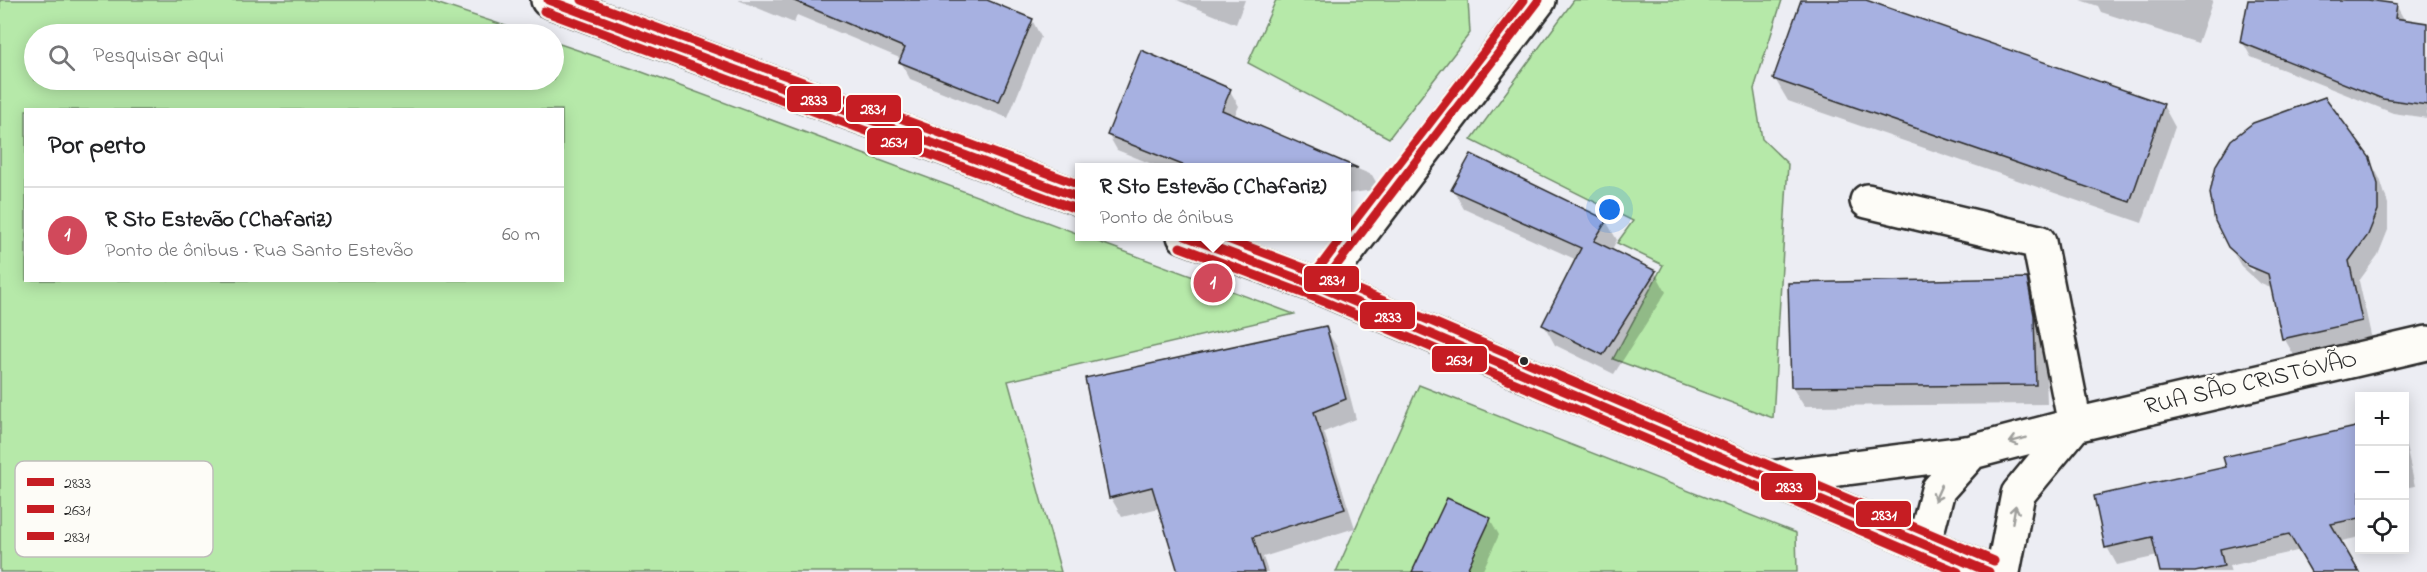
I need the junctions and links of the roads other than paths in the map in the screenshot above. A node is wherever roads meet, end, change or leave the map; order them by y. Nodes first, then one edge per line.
1 (548, 0) edge
2 (1538, 0) edge
3 (1075, 196) edge
4 (1867, 201) dead end
5 (1195, 241) edge
6 (1320, 287) junction
7 (2427, 343) edge
8 (2075, 425) junction
9 (1972, 452) junction
10 (1769, 478) junction
11 (1924, 544) junction
12 (1989, 572) edge
13 (2003, 572) edge

1 - 3 street
2 - 6 street
4 - 8 street
5 - 6 street
6 - 10 street
7 - 8 street, RUA SÃO CRISTÓVÃO
8 -> 9 street, RUA SÃO CRISTÓVÃO
13 -> 8 street
9 - 10 street, RUA SÃO CRISTÓVÃO
9 -> 11 street
10 - 11 street
11 - 12 street

